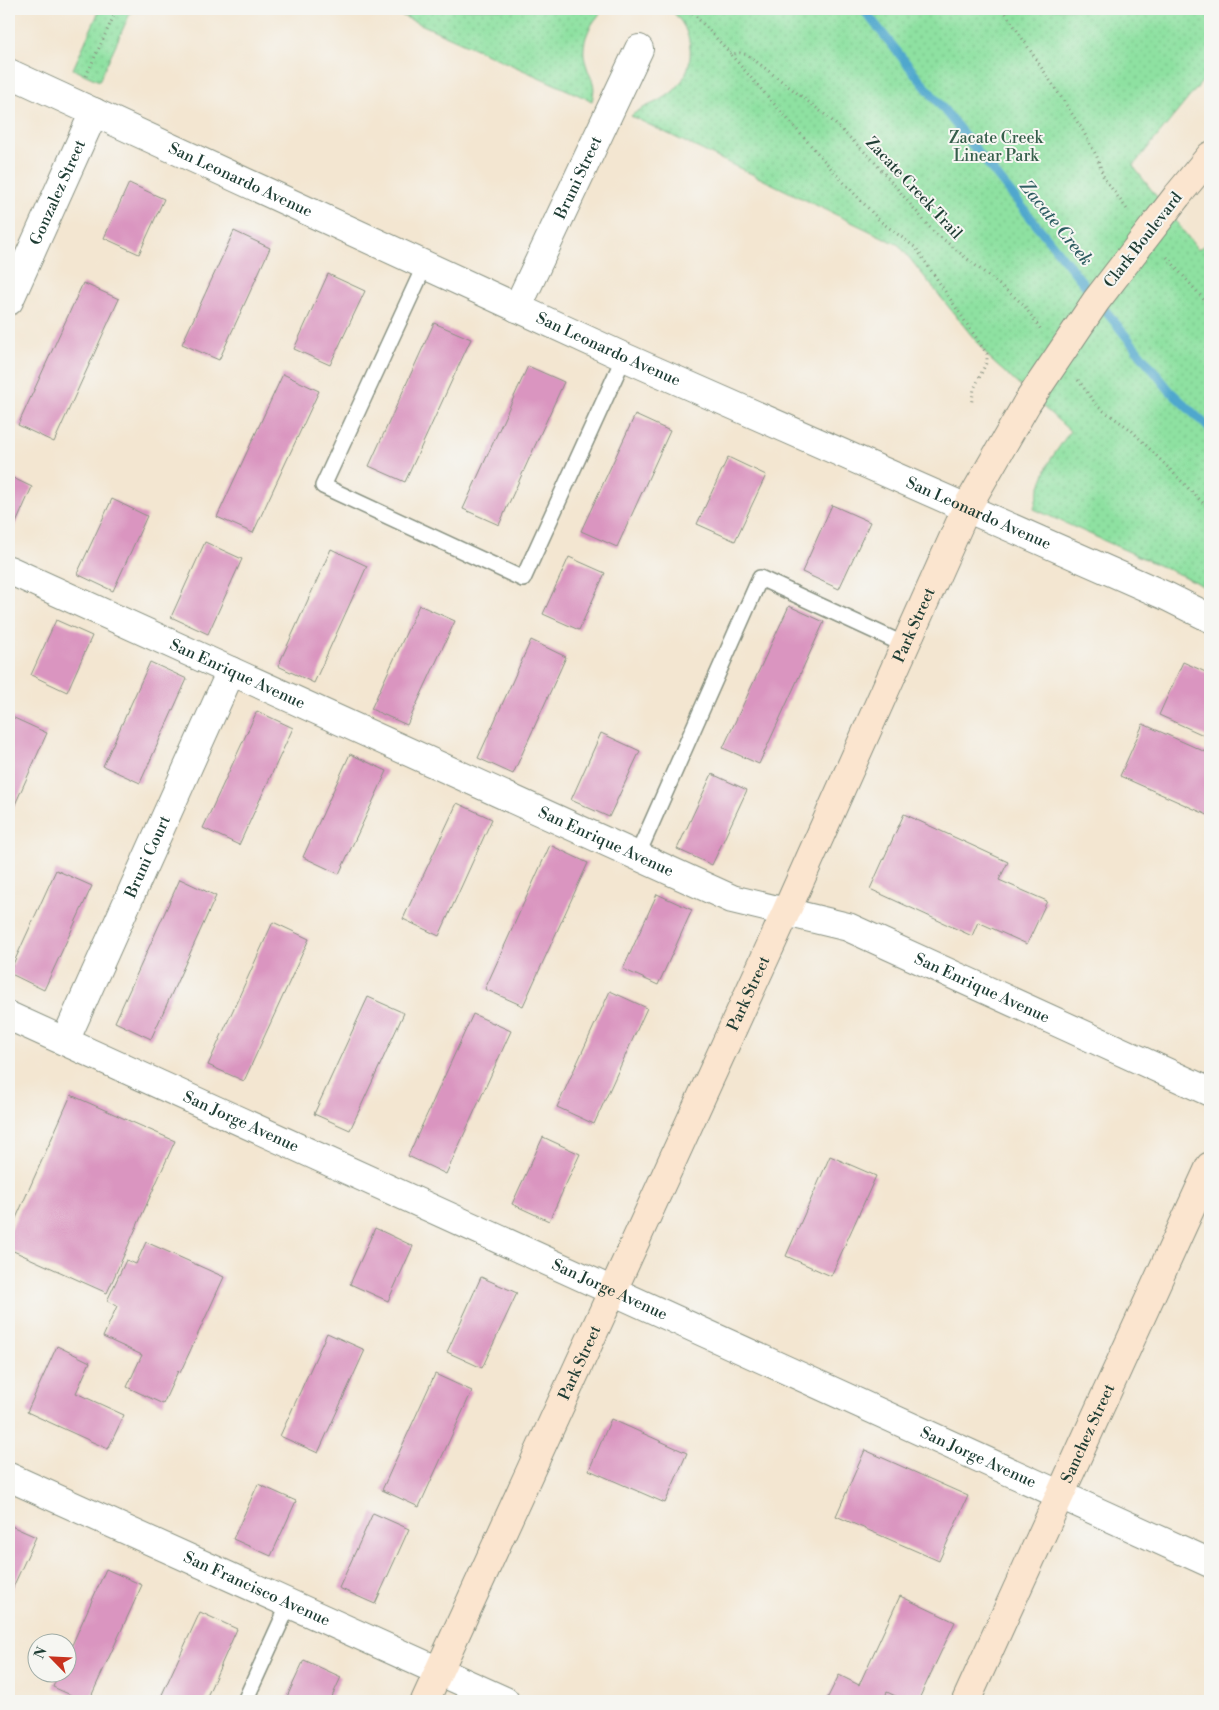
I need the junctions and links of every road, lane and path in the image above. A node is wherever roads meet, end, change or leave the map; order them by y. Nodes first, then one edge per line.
1 (117, 9) edge
2 (689, 9) edge
3 (1004, 9) edge
4 (639, 49) dead end
5 (730, 54) junction
6 (9, 73) edge
7 (86, 78) dead end
8 (94, 112) junction
9 (1209, 159) edge
10 (1132, 216) dead end
11 (1164, 253) dead end
12 (425, 265) junction
13 (9, 301) edge
14 (1096, 301) joint
15 (1210, 307) edge
16 (518, 308) junction
17 (1046, 336) dead end
18 (624, 357) junction
19 (1075, 376) dead end
20 (971, 405) dead end
21 (967, 507) junction
22 (1210, 510) edge
23 (9, 570) edge
24 (1210, 618) edge
25 (905, 646) junction
26 (231, 671) junction
27 (637, 856) junction
28 (786, 912) junction
29 (9, 1016) edge
30 (64, 1041) junction
31 (1210, 1092) edge
32 (1210, 1166) edge
33 (612, 1291) junction
34 (9, 1477) edge
35 (1061, 1494) junction
36 (1210, 1563) edge
37 (289, 1604) junction
38 (439, 1671) junction
39 (245, 1701) edge
40 (425, 1701) edge
41 (505, 1701) edge
42 (966, 1701) edge

1 - 7 path
2 - 5 path
3 - 10 path
4 - 16 street, Bruni Street
5 - 17 path, Zacate Creek Trail
5 - 20 path
6 - 8 street, San Leonardo Avenue
8 - 12 street, San Leonardo Avenue
8 - 13 street, Gonzalez Street
9 - 14 main road, Clark Boulevard, bridge
11 - 15 path
12 - 16 street, San Leonardo Avenue
12 - 18 lane
14 - 21 main road, Park Street, bridge
16 - 18 street, San Leonardo Avenue
18 - 21 street, San Leonardo Avenue
19 - 22 path
21 - 24 street, San Leonardo Avenue
21 - 25 main road, Park Street
23 - 26 street, San Enrique Avenue
25 - 27 lane
25 - 28 main road, Park Street
26 - 27 street, San Enrique Avenue
26 - 30 street, Bruni Court
27 - 28 street, San Enrique Avenue
28 - 31 street, San Enrique Avenue
28 - 33 main road, Park Street
29 - 30 street, San Jorge Avenue
30 - 33 street, San Jorge Avenue
32 - 35 main road, Sanchez Street
33 - 35 street, San Jorge Avenue
33 - 38 main road, Park Street
34 - 37 street, San Francisco Avenue
35 - 36 street, San Jorge Avenue
35 - 42 main road, Sanchez Street
37 - 38 street, San Francisco Avenue
37 - 39 lane
38 - 40 main road, Park Street
38 - 41 street, San Francisco Avenue

